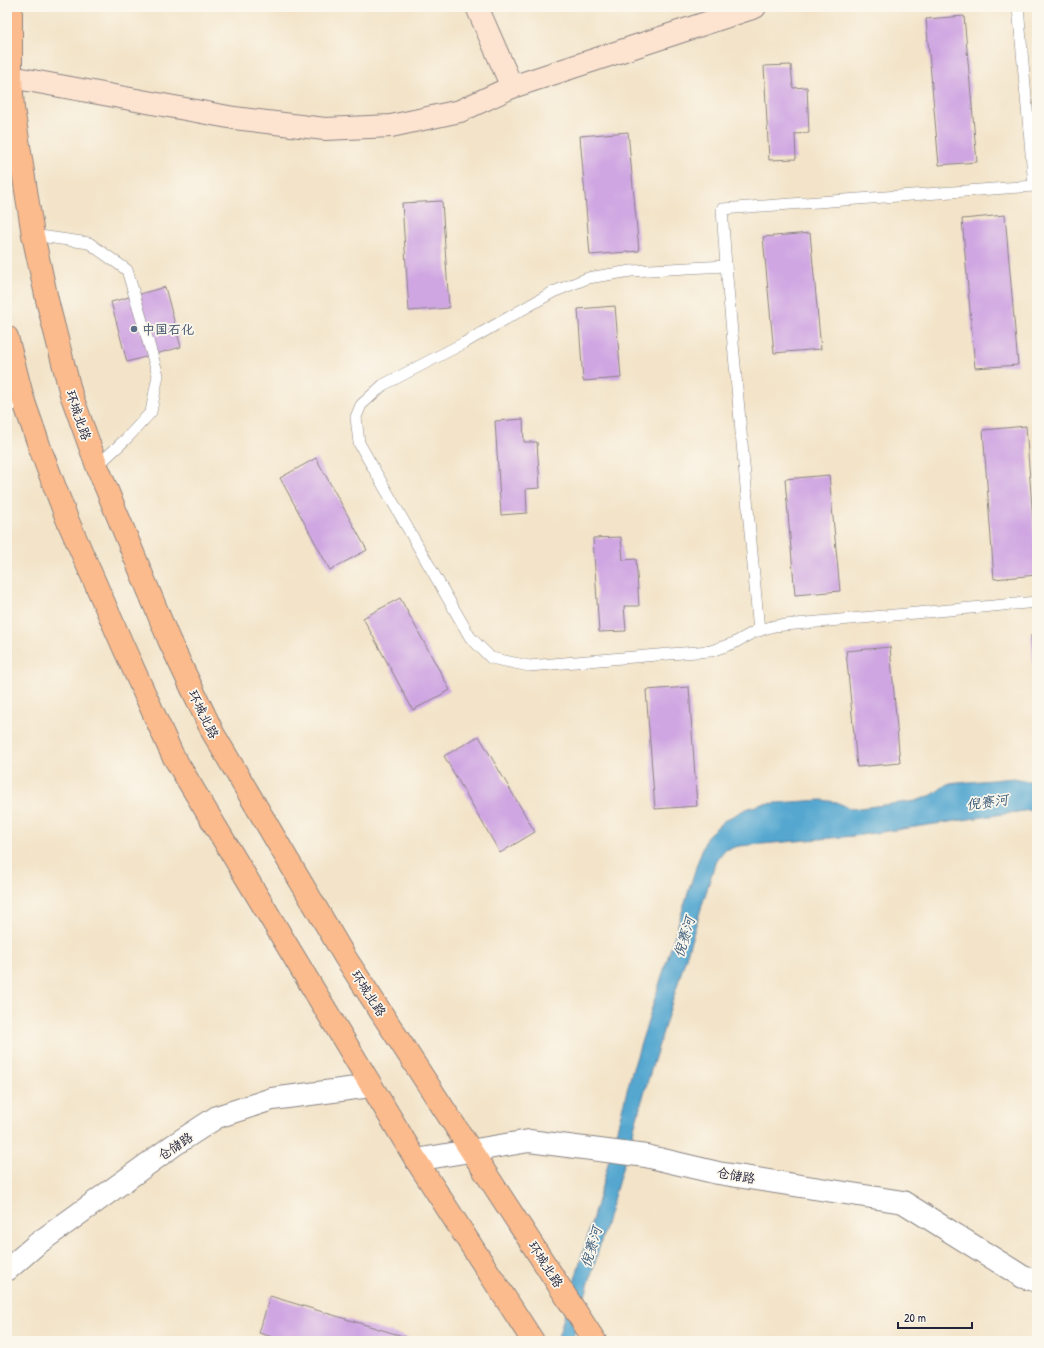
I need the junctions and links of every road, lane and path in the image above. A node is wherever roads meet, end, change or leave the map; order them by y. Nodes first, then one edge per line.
1 (11, 7) edge
2 (477, 7) edge
3 (755, 7) edge
4 (1018, 7) edge
5 (11, 77) junction
6 (512, 87) junction
7 (1036, 187) edge
8 (33, 235) junction
9 (726, 266) junction
10 (7, 337) edge
11 (15, 403) edge
12 (97, 466) junction
13 (1037, 602) edge
14 (759, 631) junction
15 (371, 1086) junction
16 (473, 1151) junction
17 (416, 1160) junction
18 (7, 1270) edge
19 (1037, 1281) edge
20 (533, 1341) edge
21 (595, 1341) edge

1 - 5 main road, 环城北路
2 - 6 street
3 - 6 street
4 - 7 lane
5 - 6 street
5 - 8 main road, 环城北路
7 - 9 lane
8 - 12 main road, 环城北路
8 - 12 lane
9 - 14 lane
9 - 14 lane
10 - 11 main road
11 - 15 main road
12 - 16 main road, 环城北路
13 - 14 lane
15 - 17 main road
15 - 18 street, 仓储路
16 - 17 street, 仓储路
16 - 19 street, 仓储路
16 - 21 main road, 环城北路
17 - 20 main road

